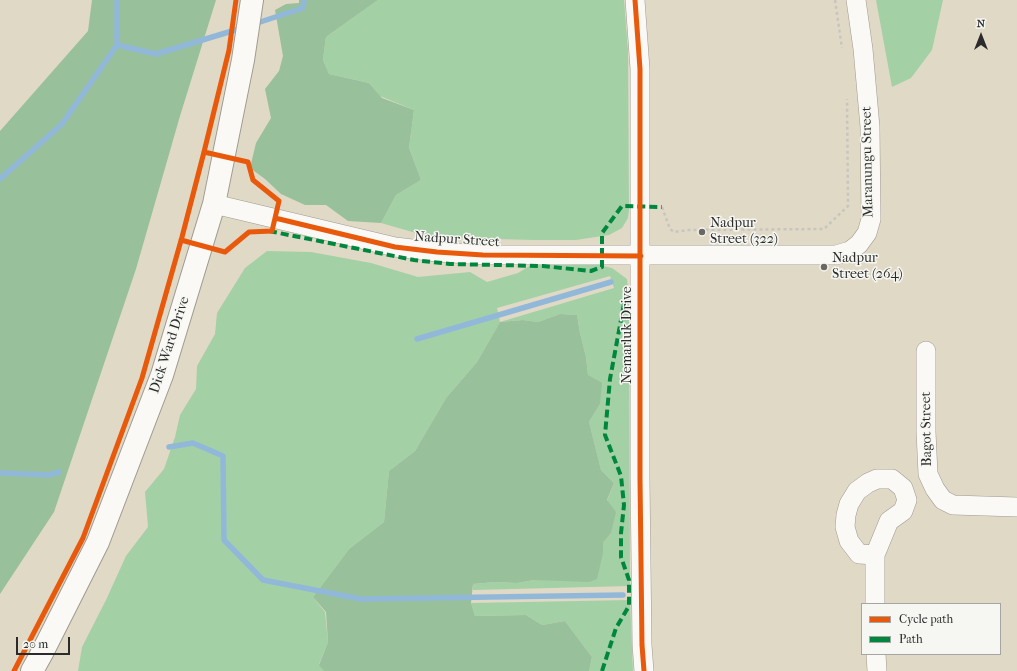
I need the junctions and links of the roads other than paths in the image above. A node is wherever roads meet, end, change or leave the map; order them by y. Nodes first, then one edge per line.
1 (635, 0) edge
2 (856, 0) edge
3 (249, 17) edge
4 (214, 204) junction
5 (641, 256) junction
6 (926, 351) dead end
7 (1017, 506) edge
8 (875, 555) dead end
9 (875, 603) edge
10 (876, 655) edge
11 (32, 671) edge
12 (644, 671) edge
13 (877, 671) edge

1 - 5 street, Nemarluk Drive
2 - 5 street, Maranungu Street
3 - 4 street, Dick Ward Drive
4 - 5 street, Nadpur Street
4 - 11 street, Dick Ward Drive
5 - 12 street, Nemarluk Drive
6 - 7 street, Bagot Street
8 - 9 street
10 - 13 street

